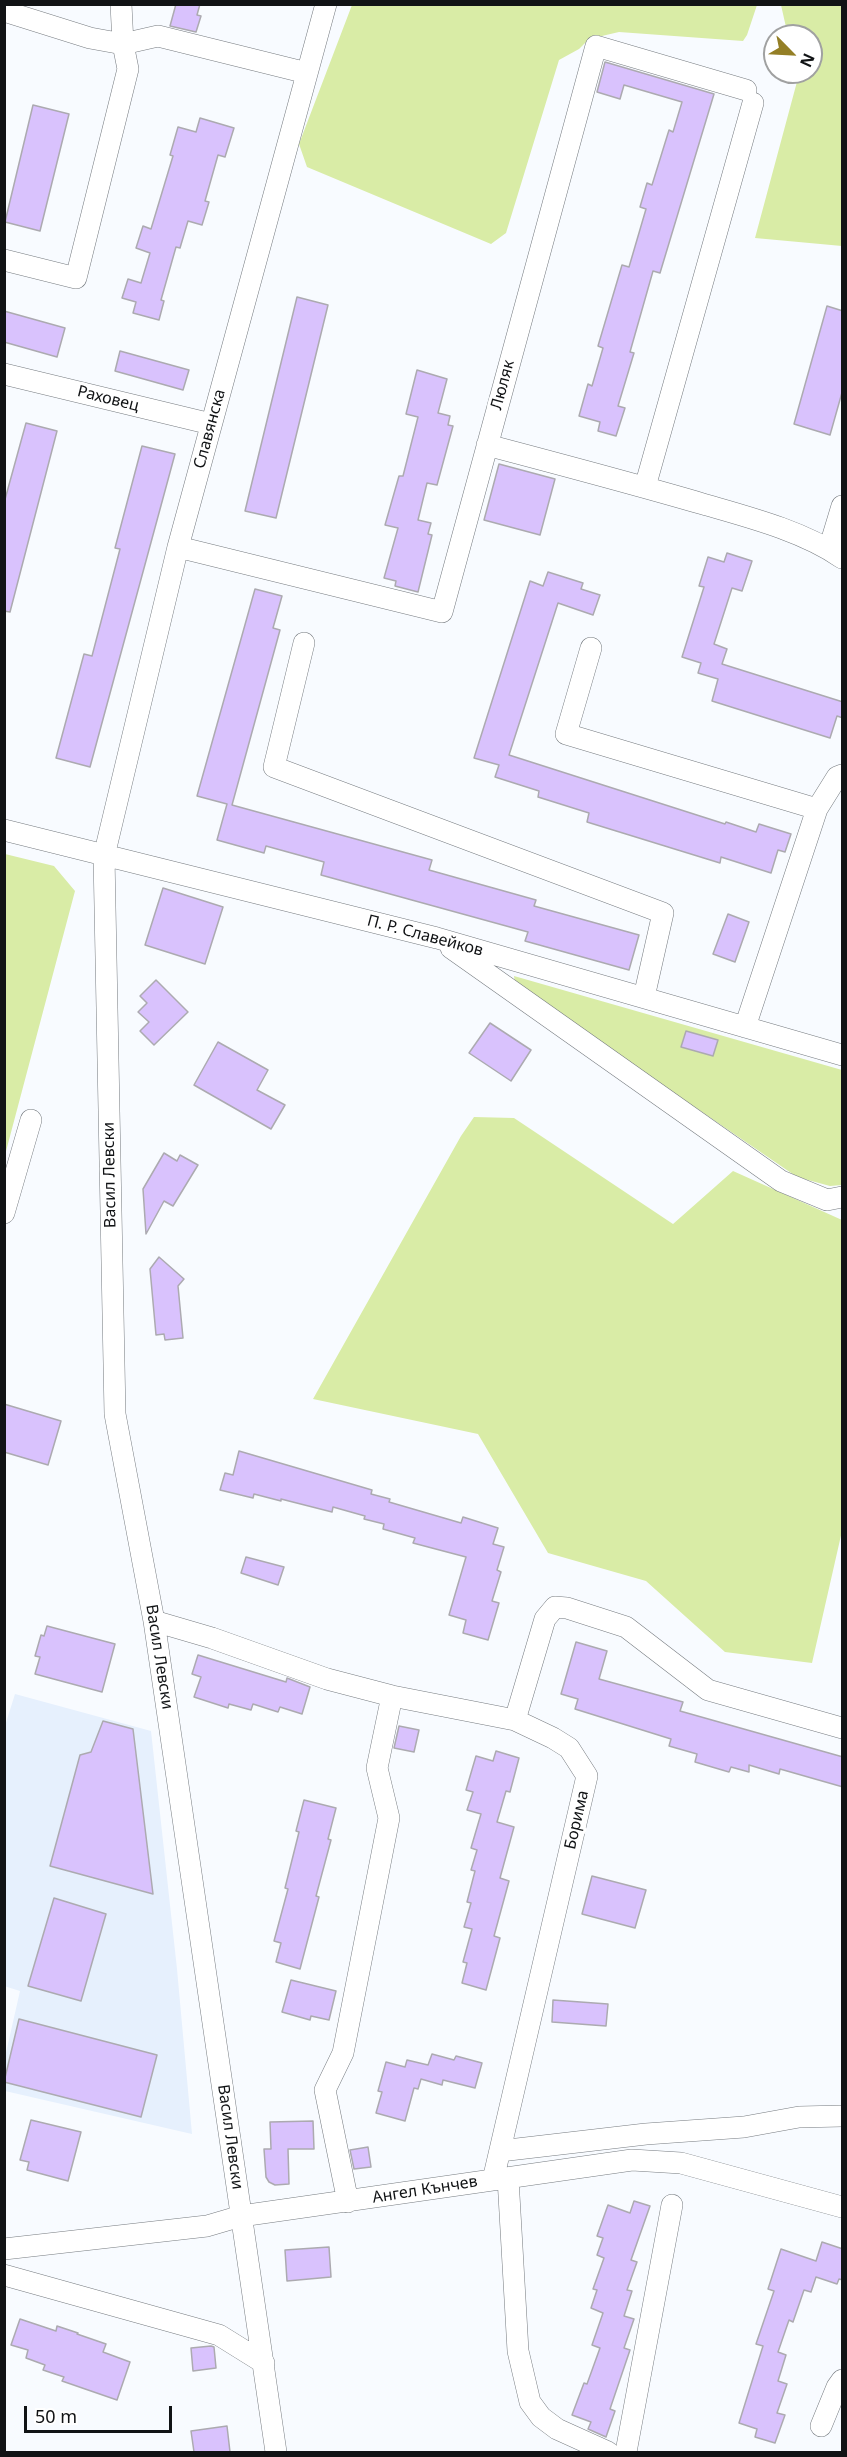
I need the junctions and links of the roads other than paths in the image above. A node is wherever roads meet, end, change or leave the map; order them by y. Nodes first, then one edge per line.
1 (121, 4) edge
2 (326, 4) edge
3 (4, 11) edge
4 (123, 44) junction
5 (308, 73) junction
6 (4, 260) edge
7 (4, 374) edge
8 (211, 424) junction
9 (487, 445) junction
10 (645, 487) junction
11 (843, 506) edge
12 (178, 547) junction
13 (836, 554) edge
14 (304, 644) dead end
15 (591, 648) dead end
16 (843, 775) edge
17 (817, 809) junction
18 (4, 830) edge
19 (104, 856) junction
20 (437, 938) junction
21 (644, 997) junction
22 (745, 1027) junction
23 (843, 1055) edge
24 (31, 1120) dead end
25 (843, 1197) edge
26 (4, 1213) edge
27 (154, 1621) junction
28 (392, 1696) junction
29 (515, 1720) junction
30 (843, 1728) edge
31 (843, 2116) edge
32 (500, 2151) junction
33 (500, 2179) junction
34 (348, 2202) junction
35 (672, 2205) dead end
36 (843, 2207) edge
37 (241, 2216) junction
38 (4, 2249) edge
39 (4, 2275) edge
40 (264, 2362) junction
41 (843, 2380) edge
42 (821, 2426) dead end
43 (276, 2452) edge
44 (608, 2452) edge
45 (626, 2452) edge

1 - 4 street
2 - 5 street, Славянска
3 - 4 street
4 - 5 street
4 - 6 street
5 - 8 street, Славянска
7 - 8 street, Раховец
8 - 12 street, Славянска
9 - 10 street
9 - 10 street, Люляк
9 - 12 street, Люляк
10 - 13 street
11 - 13 street
12 - 19 street, Славянска
14 - 21 street
15 - 17 street
16 - 17 street
17 - 22 street
18 - 19 street, П. Р. Славейков
19 - 20 street, П. Р. Славейков
19 - 27 street, Васил Левски
20 - 21 street, П. Р. Славейков
20 - 25 street
21 - 22 street, П. Р. Славейков
22 - 23 street, П. Р. Славейков
24 - 26 street
27 - 28 street, Борима
27 - 37 street, Васил Левски
28 - 29 street, Борима
28 - 34 street
29 - 30 street
29 - 32 street, Борима
31 - 32 street
32 - 33 street, Борима
33 - 34 street, Ангел Кънчев
33 - 36 street, Ангел Кънчев
33 - 44 street, Борима
34 - 37 street, Ангел Кънчев
35 - 45 street
37 - 38 street, Ангел Кънчев
37 - 40 street, Васил Левски
39 - 40 street
40 - 43 street, Васил Левски
41 - 42 street

